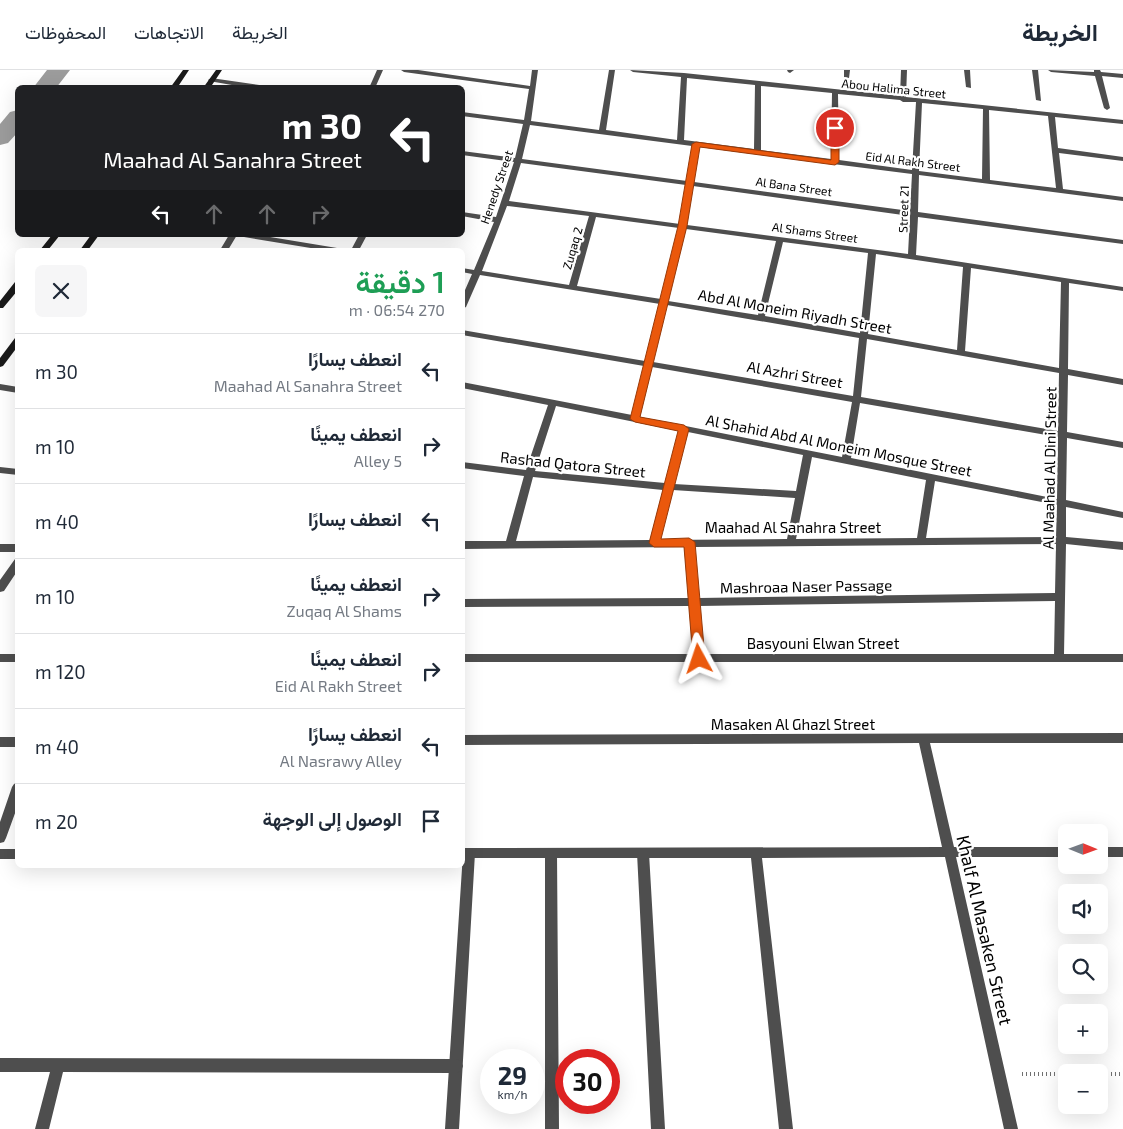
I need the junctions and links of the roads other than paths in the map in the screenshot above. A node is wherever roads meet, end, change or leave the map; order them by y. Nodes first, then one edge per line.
1 (186, 70) edge
2 (219, 70) edge
3 (380, 70) edge
4 (404, 70) edge
5 (535, 70) edge
6 (612, 70) edge
7 (633, 70) edge
8 (904, 70) edge
9 (967, 70) edge
10 (1035, 70) edge
11 (1051, 70) edge
12 (1098, 72) edge
13 (684, 75) junction
14 (1123, 76) edge
15 (211, 80) junction
16 (758, 84) junction
17 (174, 85) edge
18 (208, 85) edge
19 (245, 85) edge
20 (373, 85) edge
21 (969, 87) dead end
22 (533, 88) junction
23 (835, 93) junction
24 (903, 100) junction
25 (1040, 100) dead end
26 (919, 102) junction
27 (986, 108) junction
28 (1107, 108) dead end
29 (465, 114) edge
30 (1051, 115) junction
31 (527, 122) junction
32 (1123, 122) edge
33 (602, 132) junction
34 (680, 142) junction
35 (696, 144) junction
36 (1055, 150) junction
37 (757, 152) junction
38 (465, 153) edge
39 (1123, 159) edge
40 (518, 161) junction
41 (835, 162) junction
42 (916, 173) junction
43 (986, 182) junction
44 (690, 184) junction
45 (1060, 191) junction
46 (1123, 200) edge
47 (504, 203) junction
48 (465, 214) edge
49 (593, 214) junction
50 (914, 214) junction
51 (498, 220) junction
52 (683, 226) junction
53 (54, 237) edge
54 (94, 237) edge
55 (232, 237) edge
56 (256, 237) edge
57 (780, 239) junction
58 (1123, 242) edge
59 (46, 248) edge
60 (85, 248) edge
61 (225, 248) edge
62 (325, 248) edge
63 (872, 251) junction
64 (912, 257) junction
65 (967, 265) junction
66 (465, 270) edge
67 (477, 272) junction
68 (1066, 280) junction
69 (15, 288) edge
70 (572, 288) junction
71 (1123, 289) edge
72 (465, 300) edge
73 (664, 303) junction
74 (0, 306) edge
75 (761, 318) junction
76 (465, 332) edge
77 (864, 338) junction
78 (15, 344) edge
79 (961, 354) junction
80 (649, 362) junction
81 (0, 364) edge
82 (1064, 372) junction
83 (1123, 382) edge
84 (465, 386) edge
85 (0, 387) edge
86 (15, 390) edge
87 (857, 398) junction
88 (553, 403) junction
89 (635, 419) junction
90 (684, 429) junction
91 (1064, 434) junction
92 (1123, 445) edge
93 (808, 453) junction
94 (846, 460) junction
95 (465, 465) edge
96 (0, 470) edge
97 (15, 472) edge
98 (529, 474) junction
99 (931, 478) junction
100 (669, 488) junction
101 (801, 495) junction
102 (1062, 503) junction
103 (1123, 515) edge
104 (1061, 540) junction
105 (921, 541) junction
106 (689, 542) junction
107 (791, 542) junction
108 (654, 543) junction
109 (510, 545) junction
110 (465, 546) edge
111 (1123, 546) edge
112 (0, 548) edge
113 (15, 548) edge
114 (15, 566) edge
115 (0, 588) edge
116 (1060, 597) junction
117 (694, 602) junction
118 (465, 604) edge
119 (1059, 657) junction
120 (0, 658) edge
121 (15, 658) edge
122 (465, 658) edge
123 (1123, 658) edge
124 (699, 659) junction
125 (1123, 738) edge
126 (924, 739) junction
127 (465, 740) edge
128 (0, 742) edge
129 (15, 742) edge
130 (15, 795) edge
131 (0, 838) edge
132 (756, 852) junction
133 (949, 852) junction
134 (1058, 852) edge
135 (1108, 852) edge
136 (1123, 852) edge
137 (466, 853) edge
138 (551, 853) junction
139 (643, 853) junction
140 (0, 854) edge
141 (15, 854) edge
142 (0, 1065) edge
143 (58, 1065) junction
144 (456, 1066) junction
145 (42, 1129) edge
146 (452, 1129) edge
147 (552, 1129) edge
148 (658, 1129) edge
149 (786, 1129) edge
150 (1012, 1129) edge

1 - 17 main road
2 - 15 main road
3 - 20 street
4 - 22 street
5 - 22 street, Henedy Street
6 - 33 street
7 - 13 street, Abou Halima Street
8 - 24 street
9 - 21 street
10 - 25 street
11 - 12 street
12 - 14 street
12 - 28 street
13 - 16 street, Abou Halima Street
13 - 34 street
15 - 18 main road
15 - 19 street
16 - 23 street, Abou Halima Street
16 - 37 street
22 - 31 street, Henedy Street
23 - 24 street, Abou Halima Street
23 - 41 street
24 - 26 street, Abou Halima Street
26 - 27 street, Abou Halima Street
26 - 42 street, Street 21
27 - 30 street, Abou Halima Street
27 - 43 street
29 - 31 street, Eid Al Rakh Street
30 - 32 street, Abou Halima Street
30 - 36 street
31 - 33 street, Eid Al Rakh Street
31 - 40 street, Henedy Street
33 - 34 street, Eid Al Rakh Street
34 - 35 street, Eid Al Rakh Street
35 - 37 street, Eid Al Rakh Street
35 - 44 street
36 - 39 street
36 - 45 street
37 - 41 street, Eid Al Rakh Street
38 - 40 street, Al Bana Street
40 - 44 street, Al Bana Street
40 - 47 street, Henedy Street
41 - 42 street, Eid Al Rakh Street
42 - 43 street, Eid Al Rakh Street
42 - 50 street, Street 21
43 - 45 street, Eid Al Rakh Street
44 - 50 street, Al Bana Street
44 - 52 street
45 - 46 street, Eid Al Rakh Street
47 - 49 street, Al Shams Street
47 - 51 street, Henedy Street
48 - 51 street
49 - 52 street, Al Shams Street
49 - 70 street, Zuqaq 2
50 - 58 street, Al Bana Street
50 - 64 street, Street 21
51 - 67 street, Henedy Street
52 - 57 street, Al Shams Street
52 - 73 street
53 - 59 main road
54 - 60 main road
55 - 61 street
56 - 62 street
57 - 63 street, Al Shams Street
57 - 75 street
63 - 64 street, Al Shams Street
63 - 77 street
64 - 65 street, Al Shams Street
65 - 68 street, Al Shams Street
65 - 79 street
66 - 67 street, Abd Al Moneim Riyadh Street
67 - 70 street, Abd Al Moneim Riyadh Street
67 - 72 street, Henedy Street
68 - 71 street, Al Shams Street
68 - 82 street, Al Maahad Al Dini Street
69 - 74 main road
70 - 73 street, Abd Al Moneim Riyadh Street
73 - 75 street, Abd Al Moneim Riyadh Street
73 - 80 street
75 - 77 street, Abd Al Moneim Riyadh Street
76 - 80 street, Al Azhri Street
77 - 79 street, Abd Al Moneim Riyadh Street
77 - 87 street
78 - 81 main road
79 - 82 street, Abd Al Moneim Riyadh Street
80 - 87 street, Al Azhri Street
80 - 89 street
82 - 83 street, Abd Al Moneim Riyadh Street
82 - 91 street, Al Maahad Al Dini Street
84 - 88 street, Al Shahid Abd Al Moneim Mosque Street
85 - 86 street
87 - 91 street, Al Azhri Street
87 - 94 street
88 - 89 street, Al Shahid Abd Al Moneim Mosque Street
88 - 98 street
89 - 90 street, Al Shahid Abd Al Moneim Mosque Street
90 - 93 street, Al Shahid Abd Al Moneim Mosque Street
90 - 100 street
91 - 92 street, Al Azhri Street
91 - 102 street, Al Maahad Al Dini Street
93 - 94 street, Al Shahid Abd Al Moneim Mosque Street
93 - 101 street
94 - 99 street, Al Shahid Abd Al Moneim Mosque Street
95 - 98 street, Rashad Qatora Street
96 - 97 street
98 - 100 street, Rashad Qatora Street
98 - 109 street
99 - 102 street, Al Shahid Abd Al Moneim Mosque Street
99 - 105 street
100 - 101 street, Rashad Qatora Street
100 - 108 street
101 - 107 street
102 - 103 street, Al Shahid Abd Al Moneim Mosque Street
102 - 104 street, Al Maahad Al Dini Street
104 - 105 street, Maahad Al Sanahra Street
104 - 111 street, Maahad Al Sanahra Street
104 - 116 street, Al Maahad Al Dini Street
105 - 107 street, Maahad Al Sanahra Street
106 - 107 street, Maahad Al Sanahra Street
106 - 108 street, Maahad Al Sanahra Street
106 - 117 street
108 - 109 street, Maahad Al Sanahra Street
109 - 110 street, Maahad Al Sanahra Street
112 - 113 street
114 - 115 street
116 - 117 street, Mashroaa Naser Passage
116 - 119 street, Al Maahad Al Dini Street
117 - 118 street, Mashroaa Naser Passage
117 - 124 street
119 - 123 street, Basyouni Elwan Street
119 - 124 street, Basyouni Elwan Street
120 - 121 street
122 - 124 street, Basyouni Elwan Street
125 - 126 street, Masaken Al Ghazl Street
126 - 127 street, Masaken Al Ghazl Street
126 - 133 street, Khalf Al Masaken Street
128 - 129 street
130 - 131 street
132 - 133 street
132 - 139 street
132 - 149 street
133 - 134 street
133 - 150 street, Khalf Al Masaken Street
135 - 136 street
137 - 138 street
137 - 144 street
138 - 139 street
138 - 147 street
139 - 148 street
140 - 141 street
142 - 143 street
143 - 144 street
143 - 145 street
144 - 146 street

